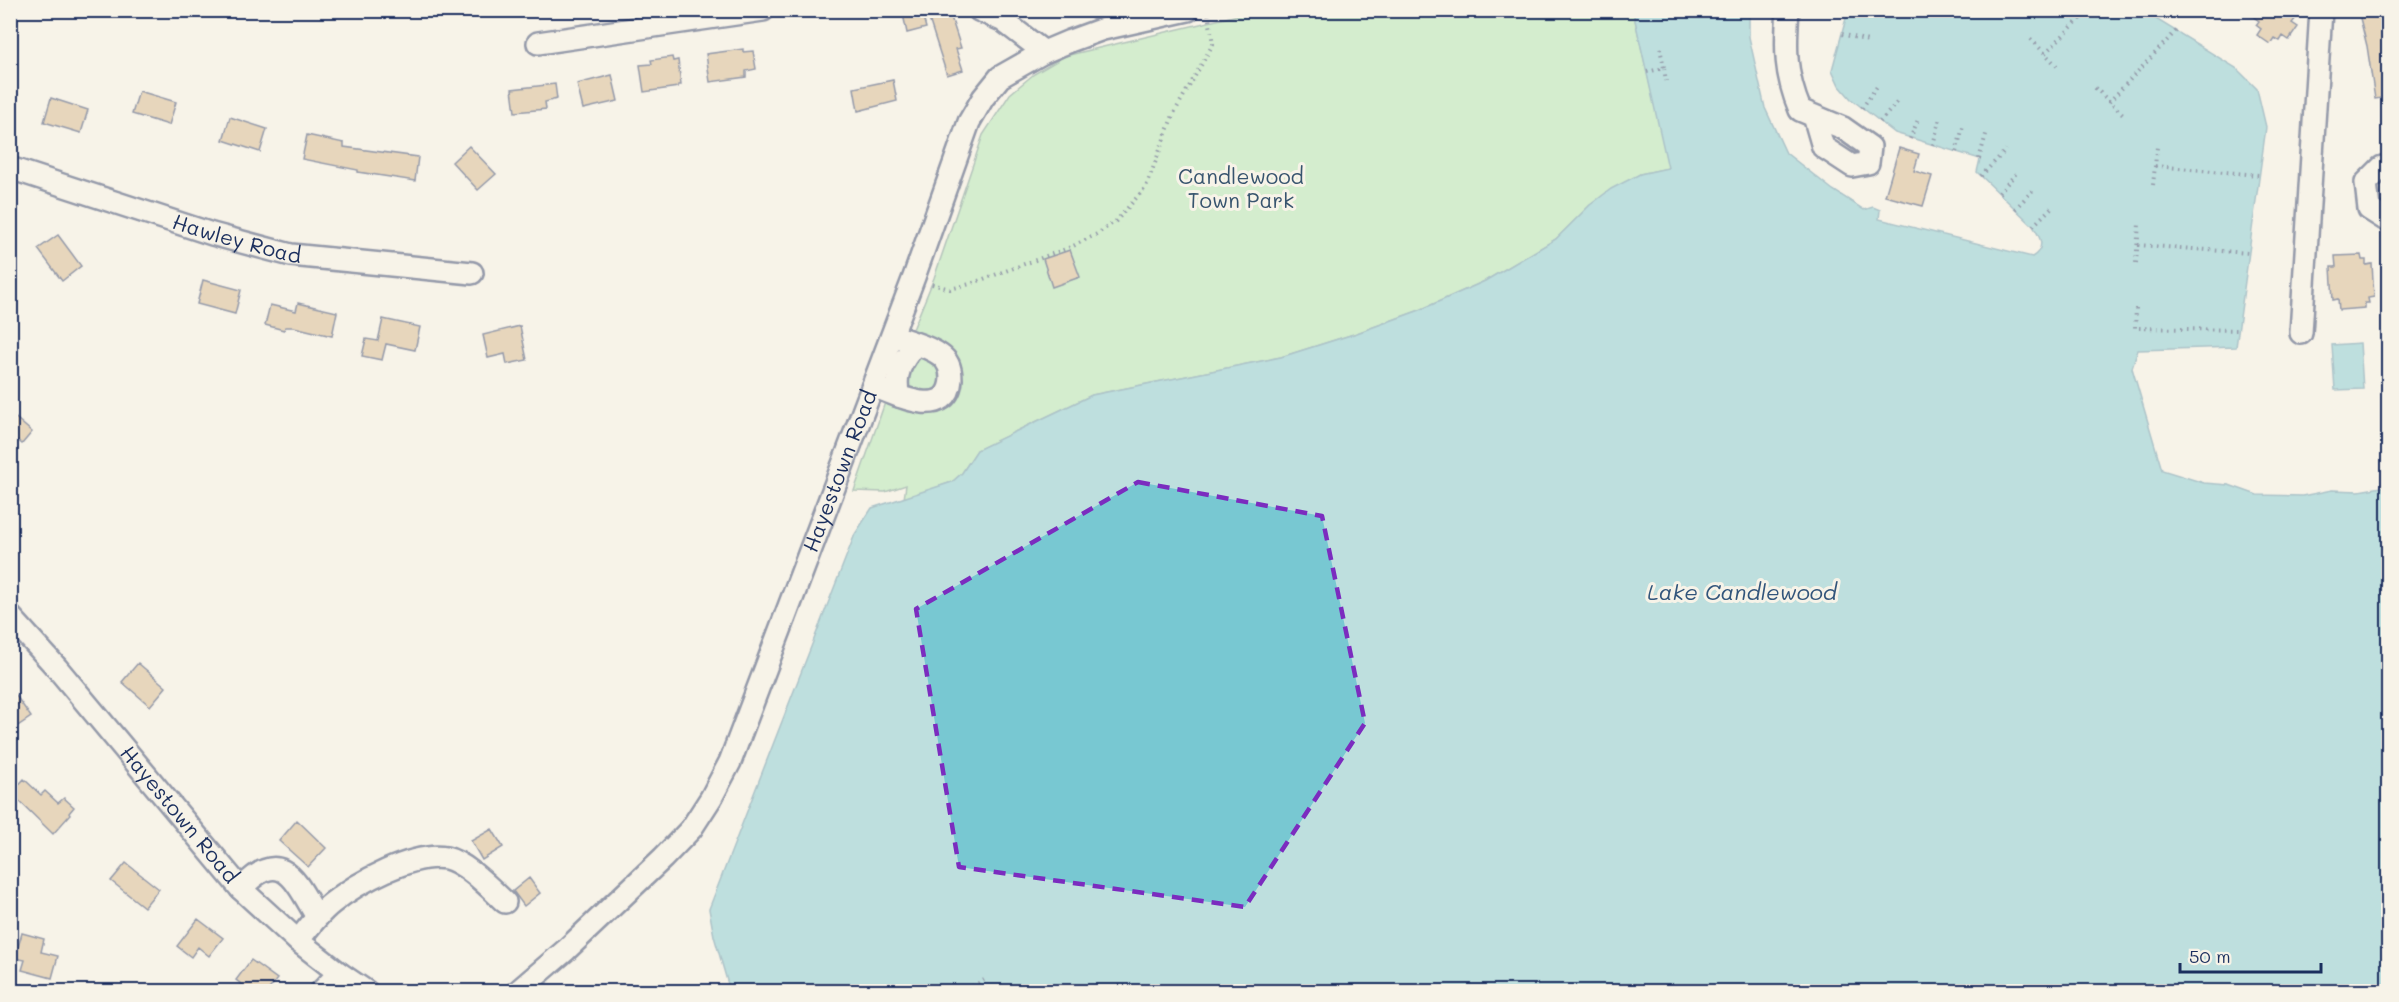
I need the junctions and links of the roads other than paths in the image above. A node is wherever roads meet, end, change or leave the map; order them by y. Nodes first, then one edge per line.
1 (763, 10) edge
2 (979, 10) edge
3 (1188, 10) edge
4 (1788, 10) edge
5 (2321, 10) edge
6 (1002, 15) edge
7 (1142, 15) edge
8 (538, 43) dead end
9 (1044, 52) junction
10 (1815, 116) dead end
11 (2388, 166) edge
12 (10, 168) edge
13 (2388, 221) edge
14 (472, 273) dead end
15 (2301, 333) dead end
16 (893, 335) junction
17 (915, 345) junction
18 (873, 386) junction
19 (899, 396) junction
20 (10, 616) edge
21 (241, 889) junction
22 (505, 902) dead end
23 (317, 917) junction
24 (298, 941) junction
25 (339, 973) junction
26 (321, 992) edge
27 (367, 992) edge
28 (517, 992) edge

1 - 8 street
2 - 6 street
3 - 7 street, Hayestown Road
4 - 10 street
5 - 15 street
6 - 9 street
7 - 9 street, Hayestown Road
9 - 16 street, Hayestown Road
11 - 13 street
12 - 14 street, Hawley Road
16 - 17 street
16 - 18 street, Hayestown Road
17 - 19 street
17 - 19 street
18 - 19 street
18 - 28 street, Hayestown Road
20 - 21 street, Hayestown Road
21 - 23 street
21 - 24 street, Hayestown Road
22 - 23 street
23 - 24 street
24 - 25 street, Hayestown Road
25 - 26 street
25 - 27 street, Hayestown Road

